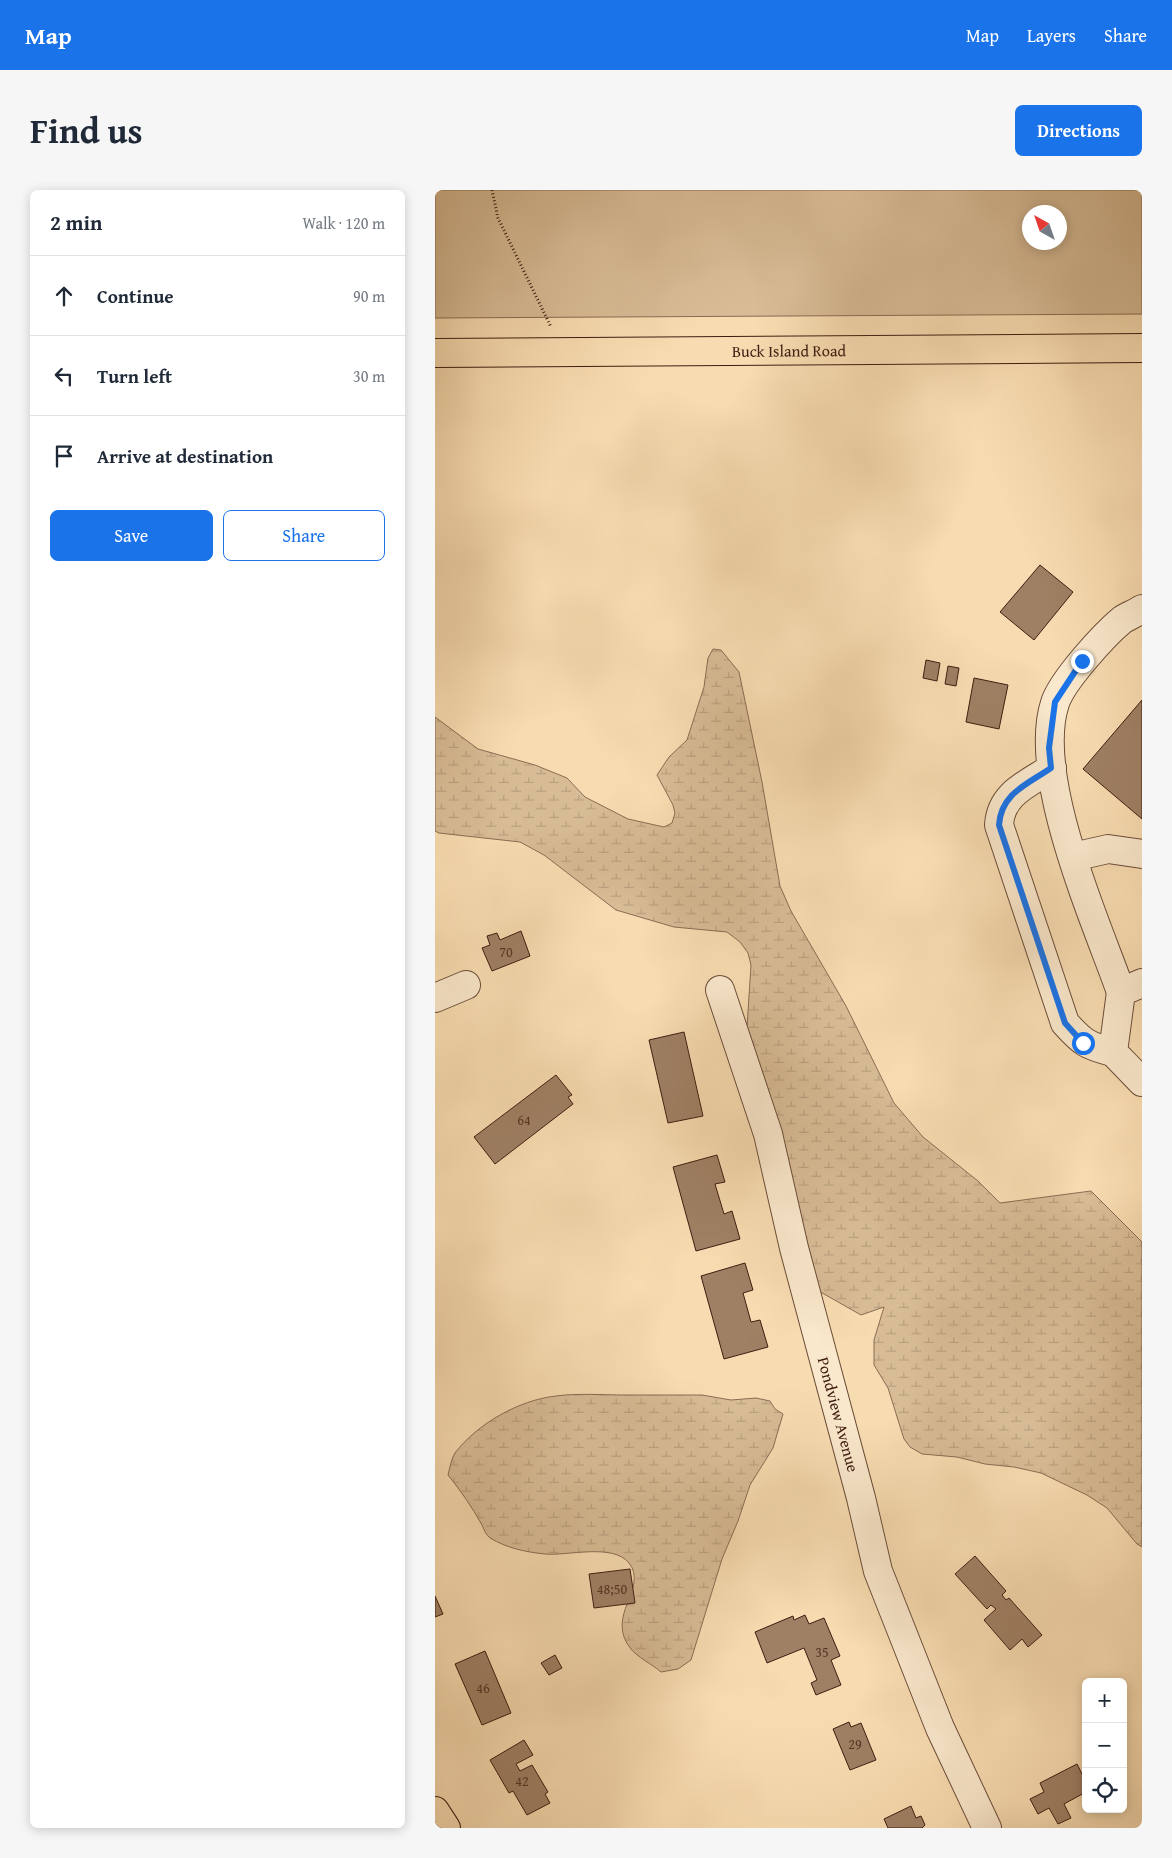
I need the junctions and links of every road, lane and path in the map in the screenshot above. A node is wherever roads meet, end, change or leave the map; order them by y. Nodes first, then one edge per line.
1 (491, 190) edge
2 (1142, 348) edge
3 (561, 351) junction
4 (435, 353) edge
5 (1142, 609) edge
6 (1051, 768) junction
7 (1142, 854) edge
8 (1073, 857) junction
9 (466, 984) dead end
10 (1132, 987) edge
11 (720, 990) dead end
12 (435, 998) edge
13 (1113, 1052) junction
14 (1142, 1082) edge
15 (435, 1811) edge
16 (446, 1828) edge
17 (987, 1828) edge

1 - 3 path
2 - 3 main road, Buck Island Road
3 - 4 main road, Buck Island Road
5 - 6 street
6 - 8 street
6 - 13 street
7 - 8 street
8 - 10 street
9 - 12 street
10 - 13 street
11 - 17 street, Pondview Avenue
13 - 14 street
15 - 16 main road

